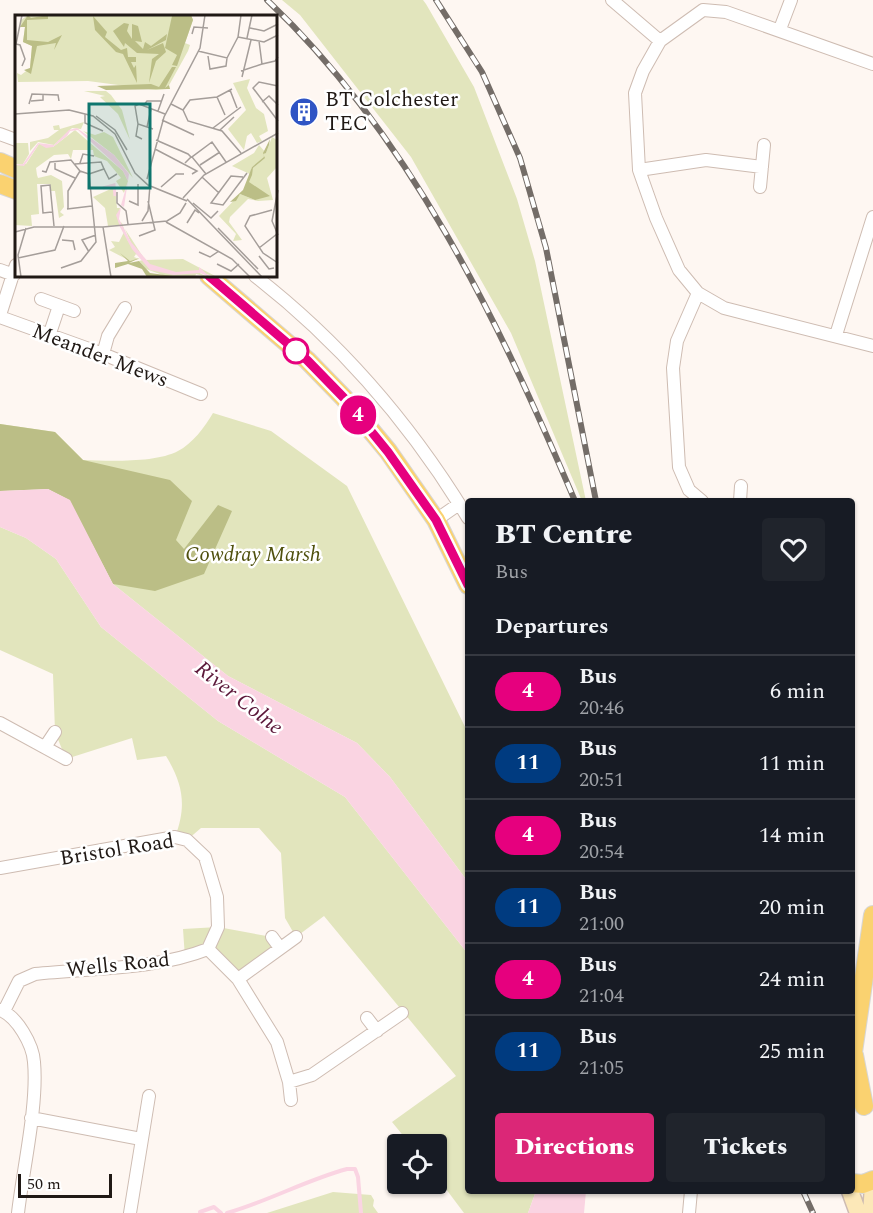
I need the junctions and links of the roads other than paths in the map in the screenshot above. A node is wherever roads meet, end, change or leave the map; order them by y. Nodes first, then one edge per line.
1 (612, 0) edge
2 (791, 0) edge
3 (780, 29) junction
4 (660, 40) junction
5 (873, 64) edge
6 (0, 134) edge
7 (15, 140) edge
8 (764, 145) dead end
9 (0, 162) edge
10 (762, 166) junction
11 (15, 168) edge
12 (639, 170) junction
13 (0, 184) edge
14 (760, 187) dead end
15 (15, 190) edge
16 (873, 217) edge
17 (15, 273) edge
18 (211, 278) edge
19 (257, 278) edge
20 (698, 293) junction
21 (41, 299) dead end
22 (59, 306) junction
23 (125, 308) dead end
24 (74, 311) dead end
25 (0, 316) edge
26 (836, 335) junction
27 (49, 336) junction
28 (873, 346) edge
29 (103, 354) junction
30 (201, 394) dead end
31 (741, 486) dead end
32 (698, 498) edge
33 (740, 498) edge
34 (459, 504) junction
35 (465, 513) edge
36 (436, 520) junction
37 (465, 579) edge
38 (0, 723) edge
39 (55, 732) dead end
40 (45, 747) junction
41 (66, 759) dead end
42 (0, 868) edge
43 (873, 915) edge
44 (272, 937) dead end
45 (296, 937) dead end
46 (280, 948) junction
47 (208, 949) junction
48 (238, 979) junction
49 (2, 1010) edge
50 (402, 1013) dead end
51 (367, 1018) dead end
52 (377, 1030) junction
53 (855, 1043) edge
54 (855, 1067) edge
55 (289, 1082) junction
56 (149, 1096) dead end
57 (291, 1100) dead end
58 (863, 1107) edge
59 (31, 1118) junction
60 (141, 1139) junction
61 (873, 1180) edge
62 (855, 1183) edge
63 (873, 1186) edge
64 (691, 1194) edge
65 (851, 1194) edge
66 (18, 1213) edge
67 (130, 1213) edge
68 (689, 1213) edge
69 (858, 1213) edge
70 (871, 1213) edge

1 - 4 street
2 - 3 street
3 - 4 street
3 - 5 street
4 - 12 street
6 - 7 street
8 - 10 street
9 - 11 main road
10 - 12 street
10 - 14 street
12 - 20 street
13 - 15 main road
16 - 26 street
17 - 25 street
18 - 36 main road
19 - 34 street
20 - 26 street
20 - 32 street
21 - 22 street
22 - 24 street
22 - 27 street
23 - 29 street
25 - 27 street, Meander Mews
26 - 28 street
27 - 29 street, Meander Mews
29 - 30 street, Meander Mews
31 - 33 street
34 - 35 street
34 - 36 street
36 - 37 main road
38 - 40 street
39 - 40 street
40 - 41 street
42 - 47 street, Bristol Road
43 - 53 main road
44 - 46 street
45 - 46 street
46 - 48 street
47 - 48 street
47 - 49 street, Wells Road
48 - 55 street
49 - 59 street
50 - 52 street
51 - 52 street
52 - 55 street
54 - 58 main road
55 - 57 street
56 - 60 street
59 - 60 street
59 - 66 street
60 - 67 street
61 - 62 main road
63 - 70 street
64 - 68 street
65 - 69 street

